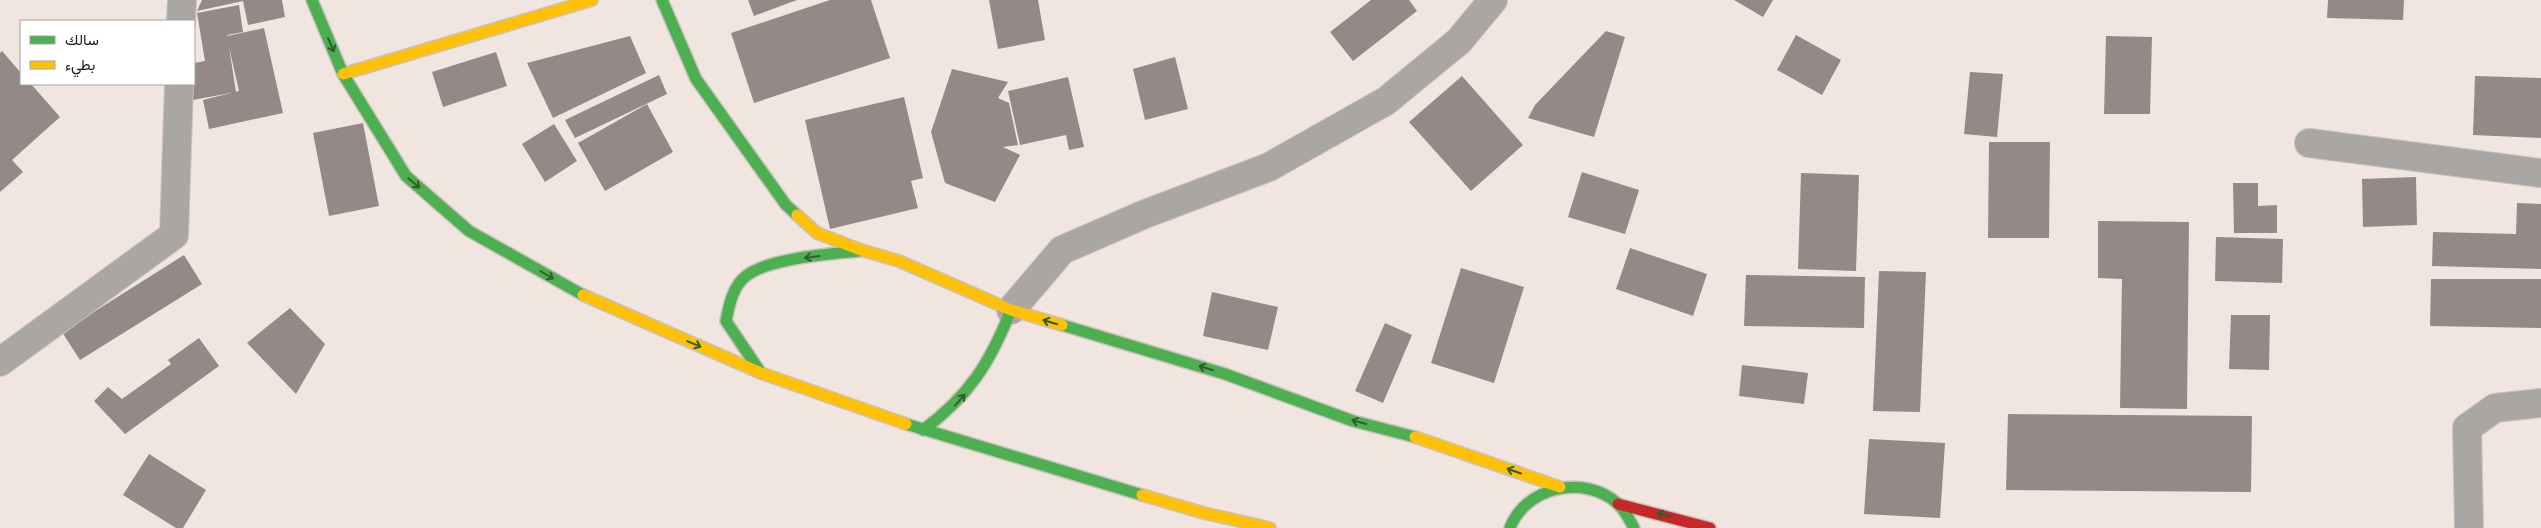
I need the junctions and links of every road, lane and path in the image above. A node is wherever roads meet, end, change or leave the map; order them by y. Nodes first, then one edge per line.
1 (182, 0) edge
2 (312, 0) edge
3 (592, 0) edge
4 (662, 0) edge
5 (1493, 0) edge
6 (181, 20) edge
7 (343, 74) junction
8 (179, 85) edge
9 (2310, 143) dead end
10 (2541, 173) edge
11 (860, 250) junction
12 (1011, 310) junction
13 (0, 362) edge
14 (762, 373) junction
15 (2541, 402) edge
16 (923, 430) junction
17 (1560, 487) junction
18 (1618, 504) junction
19 (1270, 528) edge
20 (1510, 528) edge
21 (1634, 528) edge
22 (1710, 528) edge
23 (2469, 528) edge

1 - 6 street
2 -> 7 main road
3 - 7 main road
4 - 11 main road
5 - 12 street
7 -> 14 main road
8 - 13 street
9 - 10 street
11 - 12 main road
11 -> 14 main road
16 -> 12 main road
17 -> 12 main road
14 - 16 main road
15 - 23 street
16 - 19 main road
17 - 18 main road
17 - 20 main road
18 - 21 main road
22 -> 18 main road

